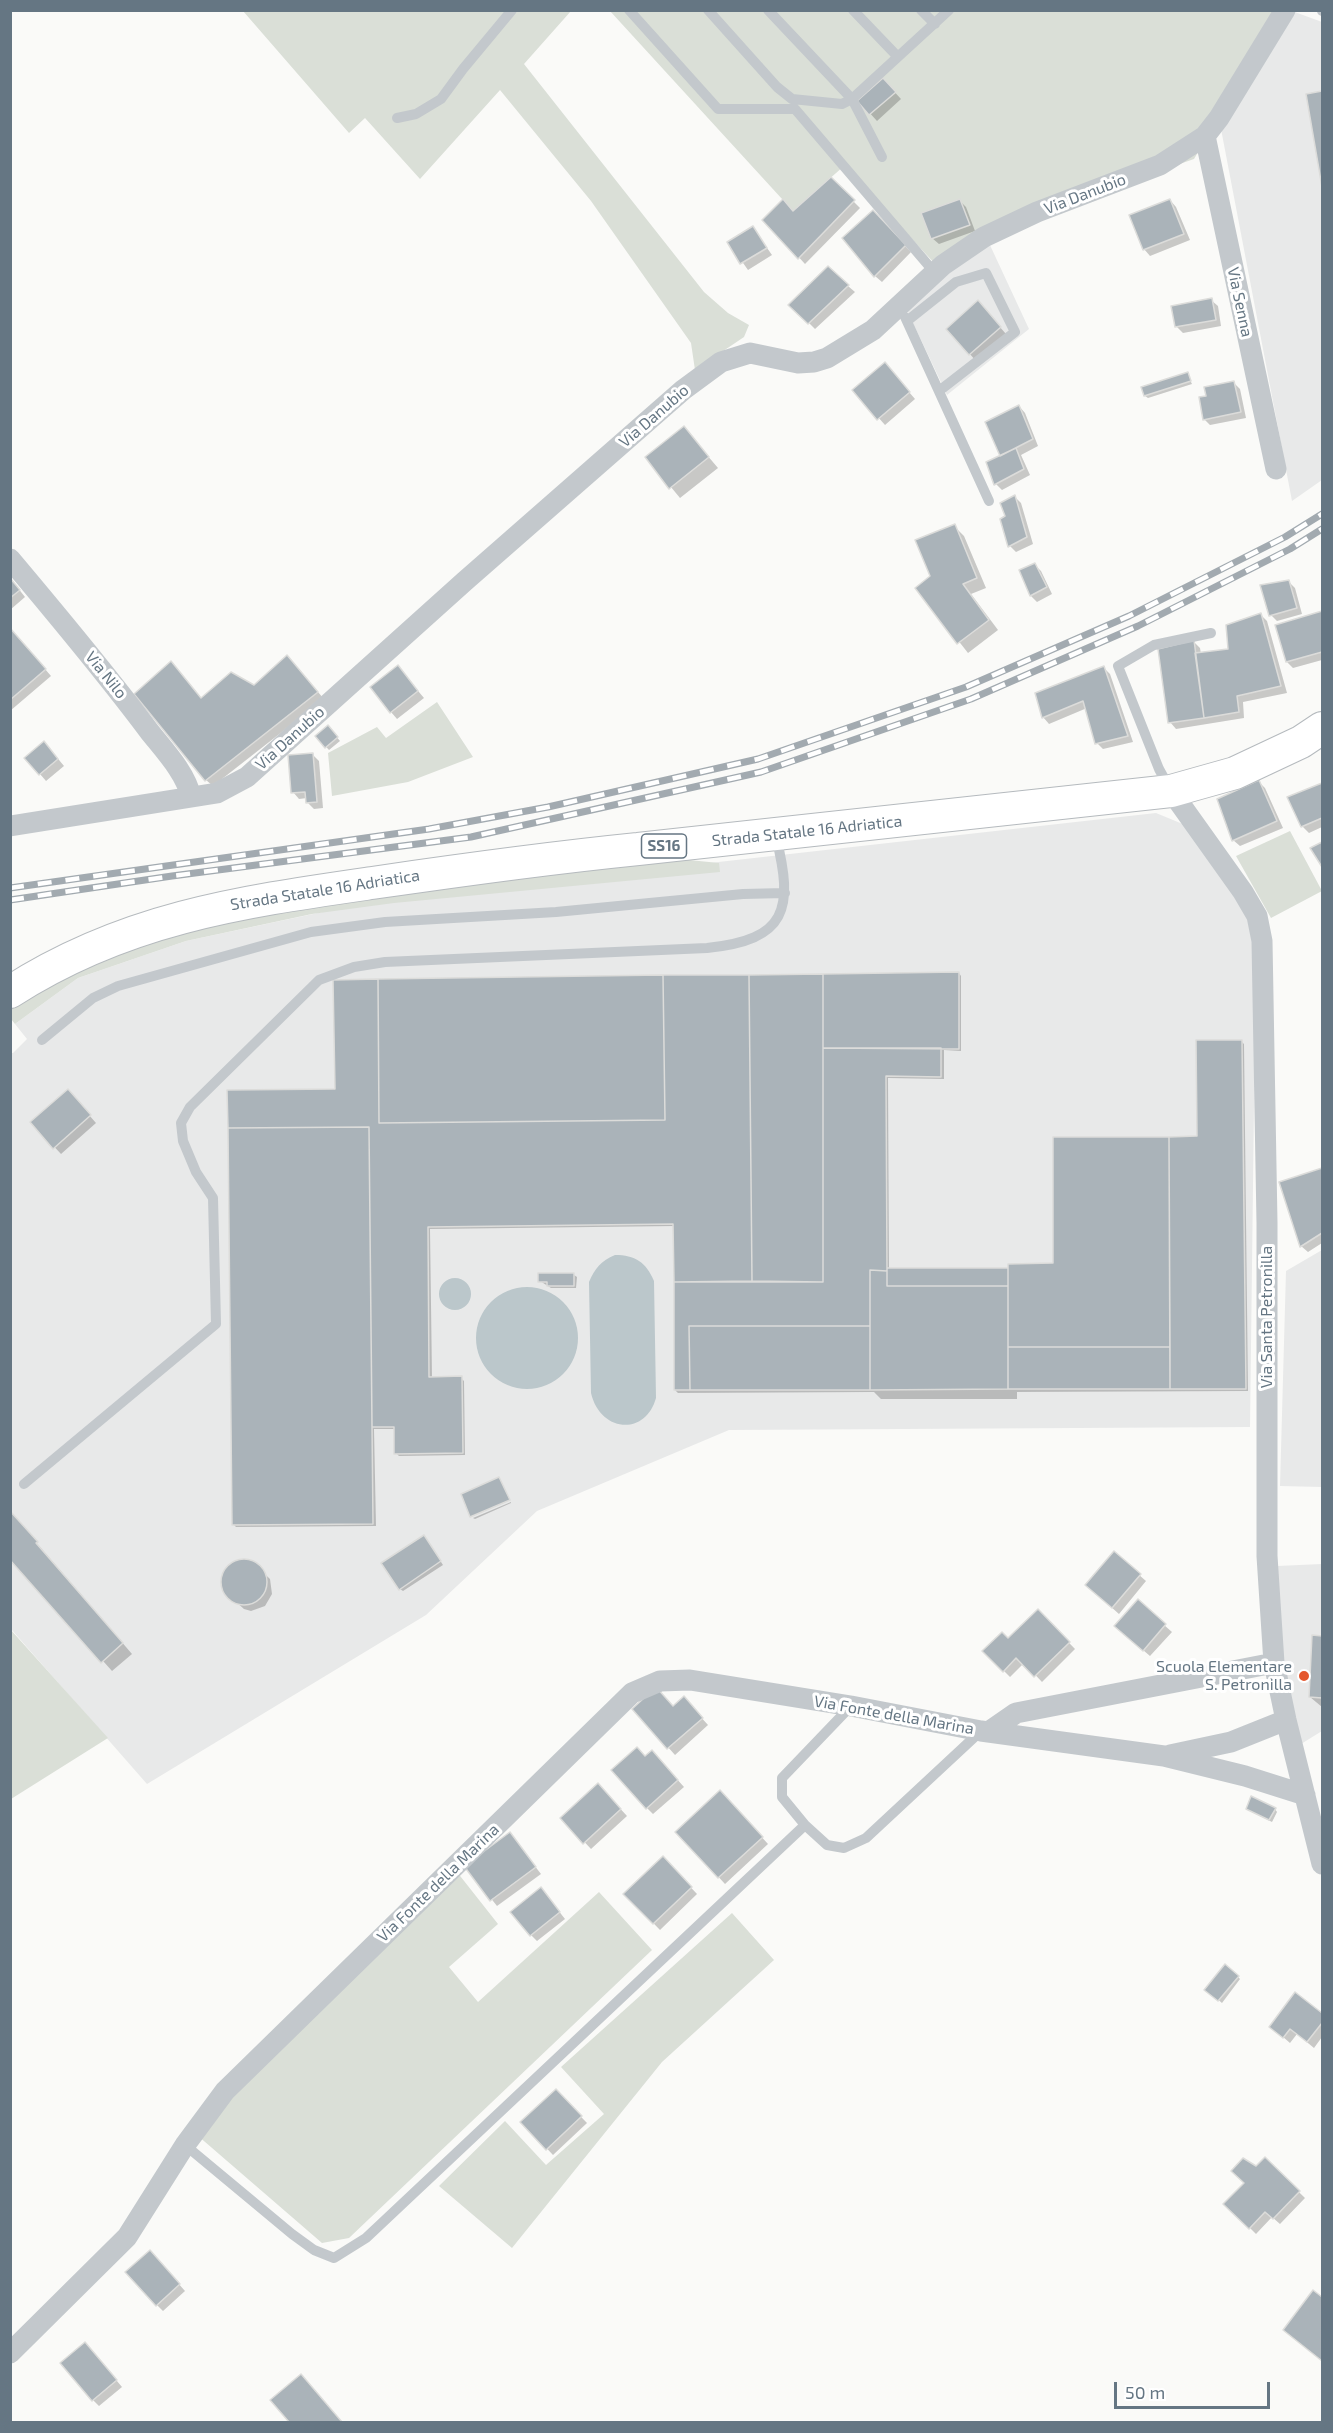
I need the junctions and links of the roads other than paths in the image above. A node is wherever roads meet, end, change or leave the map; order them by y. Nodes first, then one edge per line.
1 (512, 10) edge
2 (628, 10) edge
3 (708, 10) edge
4 (768, 10) edge
5 (853, 10) edge
6 (921, 10) edge
7 (949, 10) edge
8 (1285, 10) edge
9 (934, 24) junction
10 (898, 57) junction
11 (852, 99) junction
12 (397, 118) dead end
13 (1205, 136) junction
14 (882, 157) dead end
15 (935, 273) junction
16 (904, 313) junction
17 (939, 391) junction
18 (1276, 469) dead end
19 (989, 501) dead end
20 (10, 559) edge
21 (1211, 633) dead end
22 (1323, 728) edge
23 (1172, 792) junction
24 (191, 797) junction
25 (10, 826) edge
26 (775, 834) junction
27 (785, 893) junction
28 (10, 992) edge
29 (42, 1040) dead end
30 (24, 1484) dead end
31 (1274, 1663) junction
32 (851, 1706) junction
33 (1286, 1720) junction
34 (986, 1731) junction
35 (1164, 1756) junction
36 (1305, 1795) junction
37 (805, 1825) junction
38 (1323, 1864) edge
39 (185, 2145) junction
40 (10, 2353) edge

1 - 12 lane
2 - 15 lane
3 - 11 lane
4 - 11 lane
5 - 10 lane
6 - 9 lane
7 - 9 lane
8 - 13 street, Via Danubio
9 - 10 lane
10 - 11 lane
11 - 14 lane
13 - 15 street, Via Danubio
13 - 18 street, Via Senna
15 - 16 street, Via Danubio
16 - 17 lane
16 - 17 lane
16 - 24 street, Via Danubio
17 - 19 lane
20 - 24 street, Via Nilo
21 - 23 lane
22 - 23 main road, Strada Statale 16 Adriatica / SS16
23 - 26 main road, Strada Statale 16 Adriatica / SS16
23 - 31 street, Via Santa Petronilla
24 - 25 street, Via Danubio
26 - 27 lane
26 - 28 main road, Strada Statale 16 Adriatica / SS16
27 - 29 lane
27 - 30 lane
31 - 33 street, Via Santa Petronilla
31 - 34 street, Via Fonte della Marina
32 - 34 street, Via Fonte della Marina
32 - 37 lane
32 - 39 street, Via Fonte della Marina
33 - 35 street, Via Fonte della Marina
33 - 36 street, Via Santa Petronilla
34 - 35 street, Via Fonte della Marina
34 - 37 lane
35 - 36 street, Via Fonte della Marina
36 - 38 street, Via Santa Petronilla
37 - 39 lane
39 - 40 street, Via Fonte della Marina

